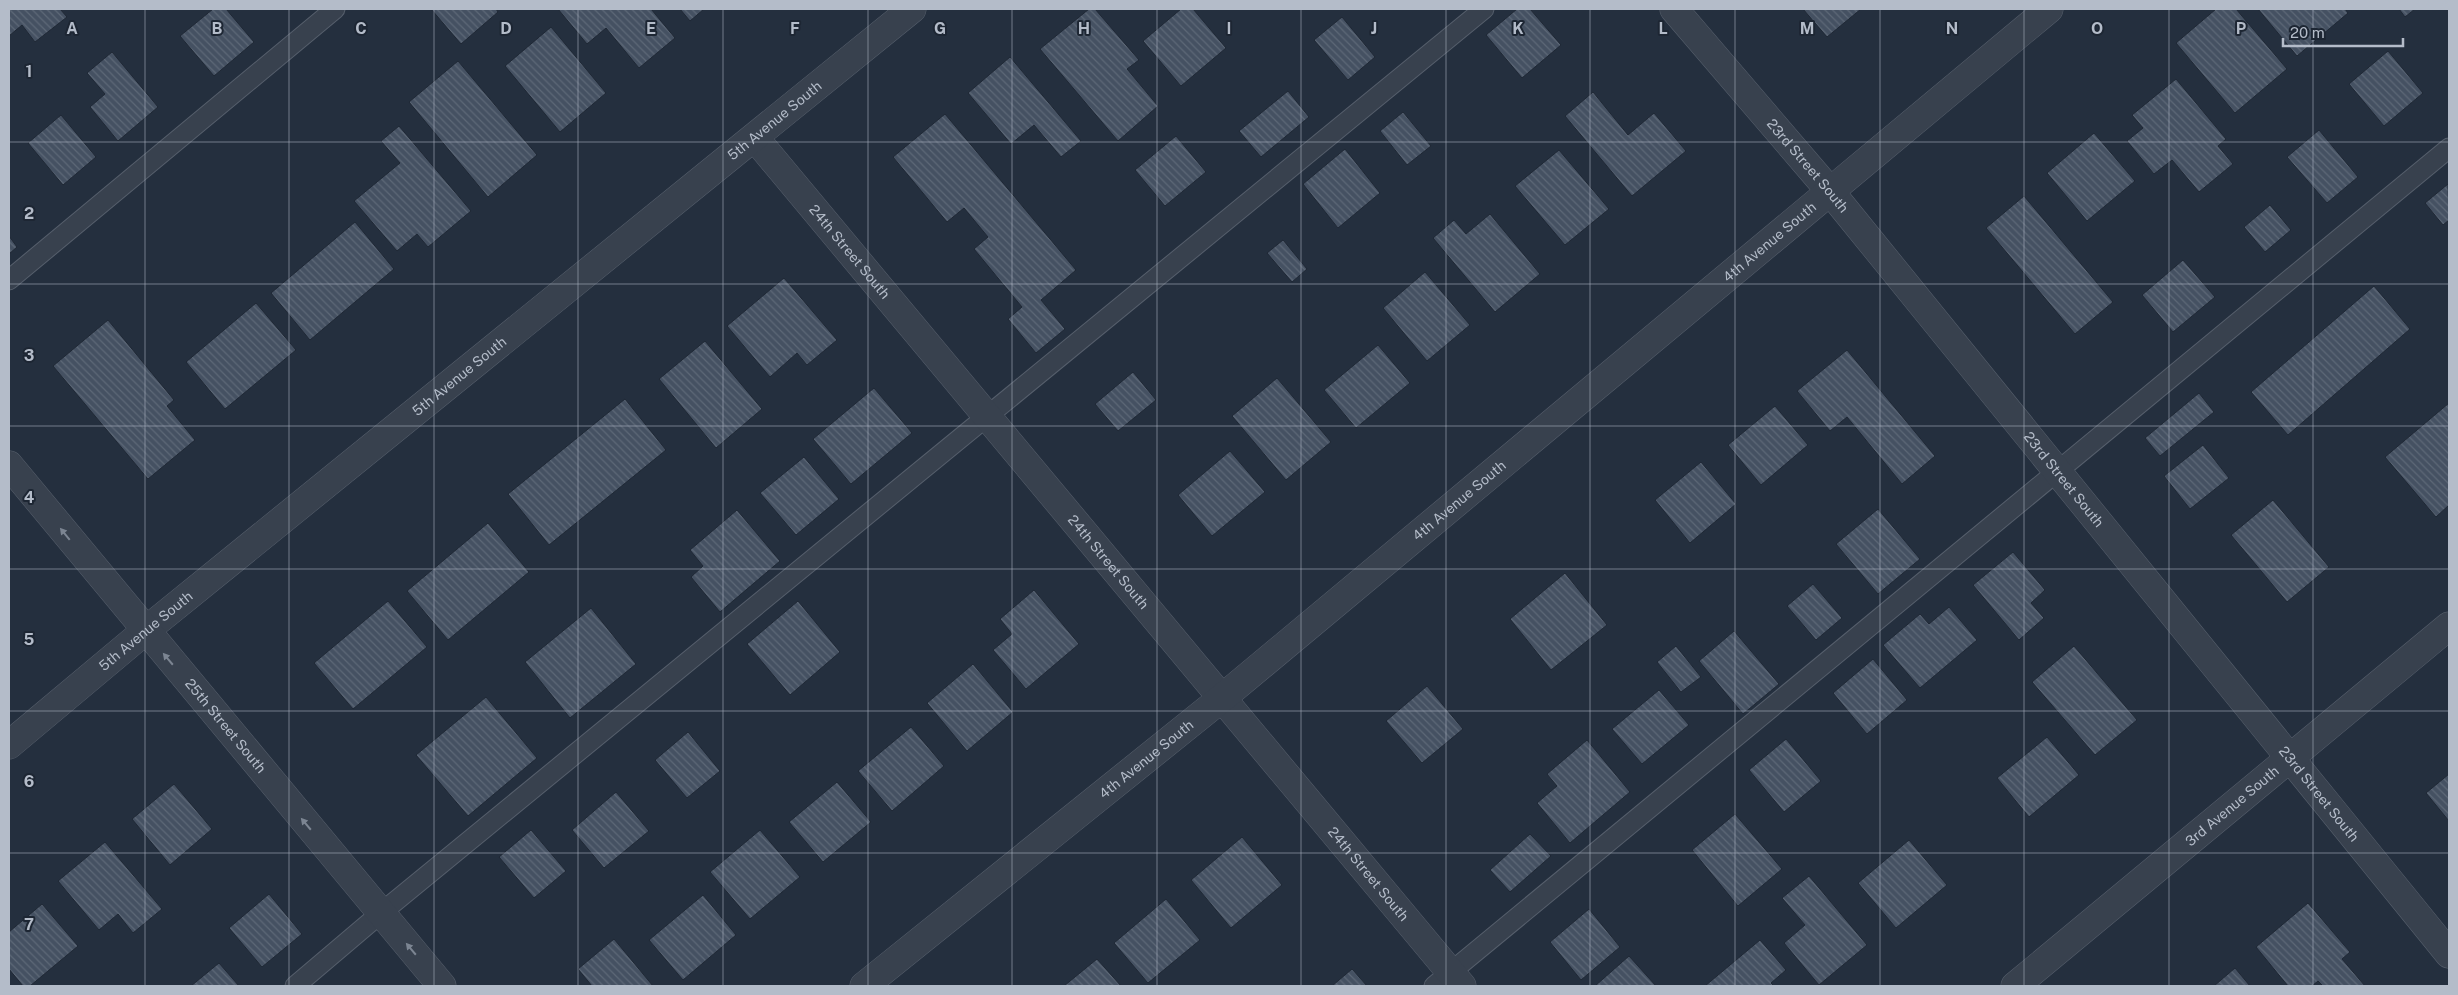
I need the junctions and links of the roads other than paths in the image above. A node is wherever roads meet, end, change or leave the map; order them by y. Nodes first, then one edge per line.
1 (335, 9) edge
2 (912, 9) edge
3 (1484, 9) edge
4 (1674, 9) edge
5 (2049, 9) edge
6 (755, 138) junction
7 (2449, 148) edge
8 (1829, 190) junction
9 (9, 280) edge
10 (988, 418) junction
11 (9, 465) edge
12 (2058, 472) junction
13 (2449, 626) edge
14 (144, 631) junction
15 (1222, 698) junction
16 (9, 745) edge
17 (2290, 759) junction
18 (381, 914) junction
19 (2449, 954) edge
20 (1449, 982) edge
21 (295, 986) edge
22 (442, 986) edge
23 (864, 986) edge
24 (2015, 986) edge

1 - 9 lane
2 - 6 street, 5th Avenue South
3 - 10 lane
4 - 8 street, 23rd Street South
5 - 8 street, 4th Avenue South
6 - 10 street, 24th Street South
6 - 14 street, 5th Avenue South
7 - 12 lane
8 - 12 street, 23rd Street South
8 - 15 street, 4th Avenue South
10 - 15 street, 24th Street South
10 - 18 lane
14 -> 11 street, 25th Street South
12 - 17 street, 23rd Street South
12 - 20 lane
13 - 17 street, 3rd Avenue South
14 - 16 street, 5th Avenue South
18 -> 14 street, 25th Street South
15 - 20 street, 24th Street South
15 - 23 street, 4th Avenue South
17 - 19 street, 23rd Street South
17 - 24 street, 3rd Avenue South
18 - 21 lane
22 -> 18 street, 25th Street South

